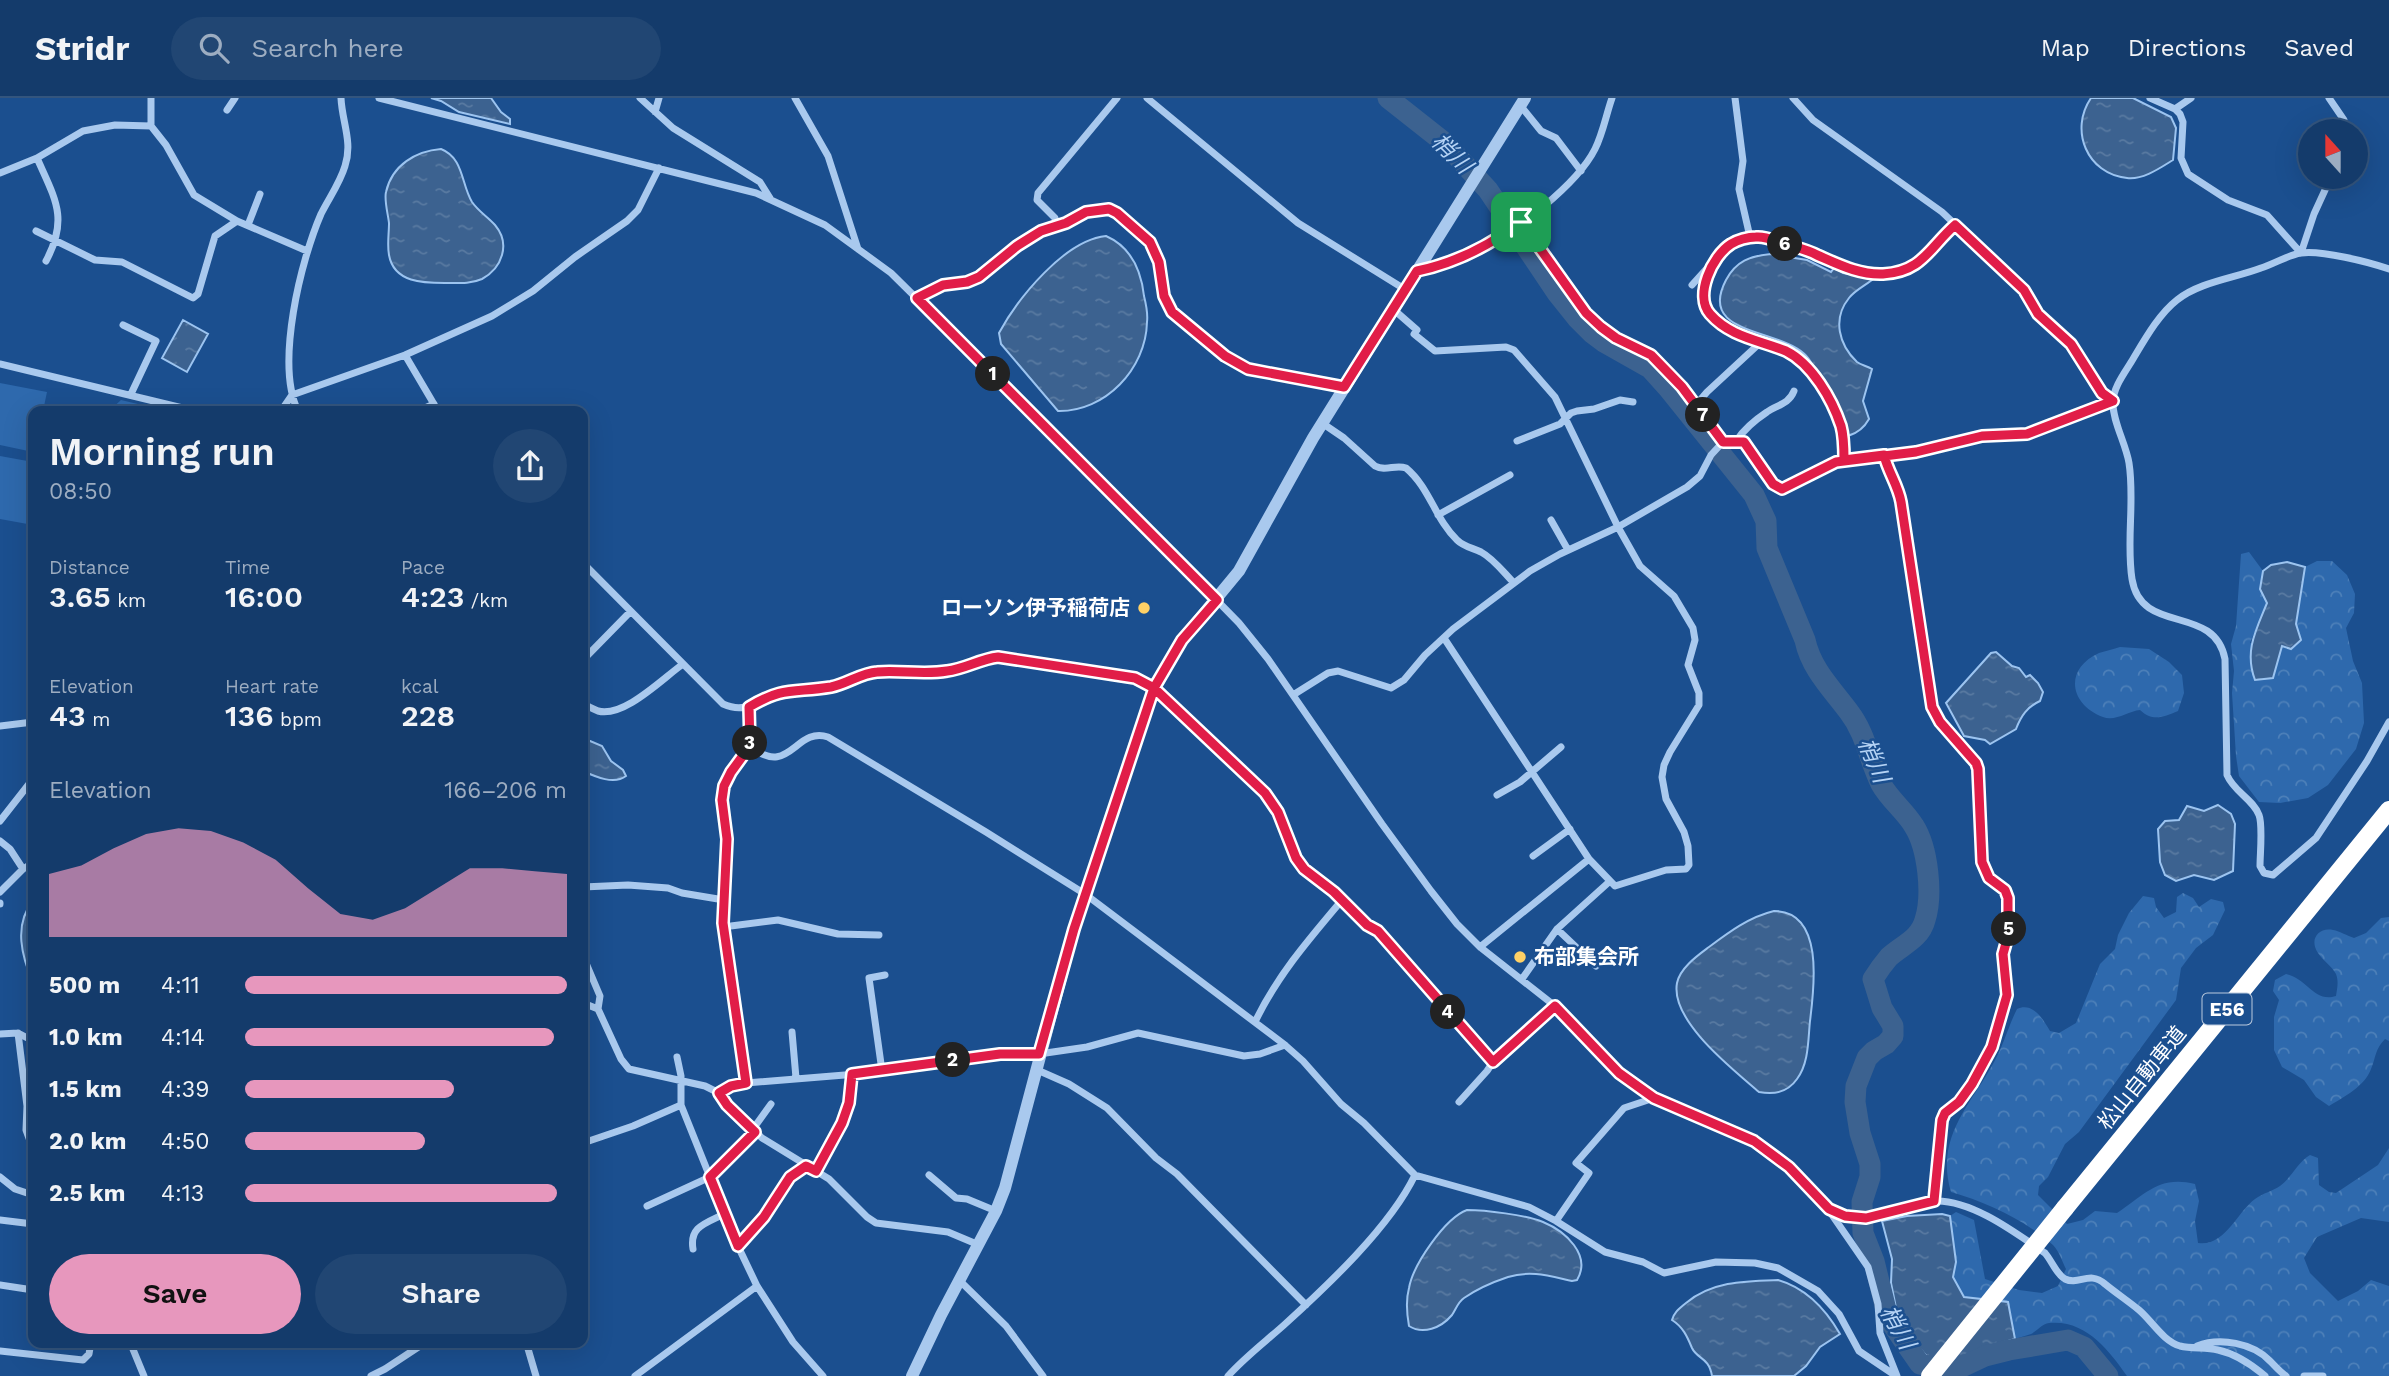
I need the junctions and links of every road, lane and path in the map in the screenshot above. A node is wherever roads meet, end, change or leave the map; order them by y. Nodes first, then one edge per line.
1 (151, 98) edge
2 (235, 98) edge
3 (341, 98) edge
4 (640, 98) edge
5 (659, 98) edge
6 (795, 98) edge
7 (1117, 98) edge
8 (1147, 98) edge
9 (1612, 98) edge
10 (1734, 98) edge
11 (1793, 98) edge
12 (2150, 98) edge
13 (2191, 98) edge
14 (2329, 98) edge
15 (383, 99) edge
16 (1523, 102) edge
17 (2175, 109) junction
18 (227, 110) dead end
19 (655, 112) junction
20 (2343, 119) edge
21 (151, 126) junction
22 (37, 158) junction
23 (659, 168) junction
24 (1581, 171) junction
25 (0, 173) edge
26 (2325, 189) edge
27 (260, 194) dead end
28 (771, 199) junction
29 (237, 221) junction
30 (248, 225) junction
31 (1056, 225) junction
32 (1955, 225) junction
33 (1515, 226) junction
34 (36, 231) dead end
35 (1750, 237) junction
36 (57, 240) junction
37 (858, 249) junction
38 (307, 251) junction
39 (2301, 253) junction
40 (1718, 257) junction
41 (46, 261) dead end
42 (2389, 269) edge
43 (1417, 271) junction
44 (1692, 285) dead end
45 (1406, 289) junction
46 (917, 298) junction
47 (1393, 309) junction
48 (123, 326) dead end
49 (1761, 342) junction
50 (405, 355) junction
51 (0, 364) edge
52 (1344, 387) junction
53 (1794, 391) dead end
54 (131, 394) junction
55 (292, 395) junction
56 (2113, 401) junction
57 (1633, 402) dead end
58 (176, 406) edge
59 (284, 406) edge
60 (296, 406) edge
61 (435, 406) edge
62 (1695, 406) junction
63 (1564, 418) junction
64 (1322, 423) junction
65 (1737, 440) junction
66 (1517, 441) dead end
67 (1723, 442) junction
68 (1884, 455) junction
69 (1844, 460) junction
70 (1510, 475) dead end
71 (1438, 515) junction
72 (1551, 520) dead end
73 (1618, 527) junction
74 (1568, 550) junction
75 (588, 571) edge
76 (1514, 583) junction
77 (1217, 600) junction
78 (631, 612) junction
79 (1444, 638) junction
80 (588, 655) edge
81 (683, 664) junction
82 (1154, 688) junction
83 (1293, 695) junction
84 (588, 706) edge
85 (749, 707) junction
86 (2389, 722) edge
87 (28, 723) edge
88 (0, 726) edge
89 (750, 746) junction
90 (1561, 747) dead end
91 (1532, 770) junction
92 (28, 785) edge
93 (1497, 795) dead end
94 (2389, 810) edge
95 (0, 821) edge
96 (1570, 829) junction
97 (0, 841) edge
98 (1533, 856) dead end
99 (1589, 859) junction
100 (28, 866) edge
101 (23, 869) junction
102 (1609, 882) junction
103 (588, 887) edge
104 (0, 892) edge
105 (1085, 894) junction
106 (724, 900) junction
107 (1342, 901) junction
108 (723, 927) junction
109 (1557, 929) junction
110 (879, 934) dead end
111 (1480, 947) junction
112 (1596, 966) dead end
113 (588, 968) edge
114 (885, 975) dead end
115 (1522, 979) junction
116 (588, 1005) edge
117 (1555, 1006) junction
118 (598, 1009) junction
119 (1255, 1022) junction
120 (792, 1032) dead end
121 (18, 1033) junction
122 (0, 1034) edge
123 (28, 1038) edge
124 (1285, 1045) junction
125 (1039, 1054) junction
126 (677, 1057) dead end
127 (1493, 1062) junction
128 (1035, 1069) junction
129 (882, 1071) junction
130 (852, 1074) junction
131 (796, 1078) junction
132 (681, 1081) junction
133 (746, 1083) junction
134 (719, 1093) junction
135 (1654, 1098) junction
136 (1459, 1102) dead end
137 (771, 1104) dead end
138 (681, 1105) junction
139 (754, 1131) junction
140 (28, 1135) edge
141 (588, 1141) edge
142 (806, 1166) junction
143 (816, 1171) junction
144 (929, 1175) dead end
145 (1415, 1175) junction
146 (0, 1177) edge
147 (710, 1177) junction
148 (28, 1193) edge
149 (1934, 1201) junction
150 (647, 1206) dead end
151 (1829, 1209) junction
152 (996, 1211) junction
153 (724, 1214) junction
154 (0, 1220) edge
155 (1556, 1221) junction
156 (28, 1223) edge
157 (978, 1245) junction
158 (738, 1246) junction
159 (693, 1249) dead end
160 (959, 1280) junction
161 (0, 1285) edge
162 (757, 1286) junction
163 (28, 1289) edge
164 (1306, 1305) junction
165 (2193, 1347) junction
166 (90, 1348) edge
167 (132, 1348) edge
168 (417, 1348) edge
169 (528, 1348) edge
170 (0, 1351) edge
171 (144, 1376) edge
172 (370, 1376) edge
173 (536, 1376) edge
174 (635, 1376) edge
175 (823, 1376) edge
176 (912, 1376) edge
177 (1043, 1376) edge
178 (1228, 1376) edge
179 (1897, 1376) edge
180 (1930, 1376) edge
181 (2265, 1376) edge
182 (2287, 1376) edge
183 (2304, 1376) edge
184 (2323, 1376) edge

1 - 21 street
2 - 18 street
3 - 38 street
4 - 19 street
5 - 19 street
6 - 37 street
7 - 31 street
8 - 45 street
9 - 24 street
10 - 35 street
11 - 32 street
12 - 17 street
13 - 17 street
14 - 20 street
15 - 23 street
16 - 24 street
16 - 43 street
17 - 39 street
19 - 28 street
21 - 22 street
21 - 29 street
22 - 25 street
22 - 36 street
23 - 28 street
23 - 50 street
24 - 33 street
26 - 39 street
27 - 30 street
28 - 37 street
29 - 30 street
29 - 36 street
30 - 38 street
31 - 46 street
31 - 52 street
32 - 35 street
32 - 56 street
33 - 43 street
33 - 62 street
34 - 36 street
35 - 40 street
36 - 41 street
37 - 46 street
38 - 55 street
39 - 42 street
39 - 56 street
40 - 44 street
40 - 49 street
43 - 45 street
45 - 47 street
46 - 77 street
47 - 52 street
47 - 63 street
48 - 54 street
49 - 62 street
49 - 69 street
50 - 55 street
50 - 61 street
51 - 54 street
52 - 64 street
53 - 65 street
54 - 58 street
55 - 59 street
55 - 60 street
56 - 68 street
56 - 86 street
57 - 63 street
62 - 67 street
63 - 66 street
63 - 73 street
64 - 71 street
64 - 77 street
65 - 67 street
65 - 69 street
67 - 73 street
68 - 69 street
68 - 149 street
70 - 71 street
71 - 76 street
72 - 74 street
73 - 74 street
73 - 102 street
74 - 76 street
75 - 78 street
76 - 79 street
77 - 82 street
77 - 83 street
78 - 80 street
78 - 81 street
79 - 83 street
79 - 91 street
81 - 84 street
81 - 85 street
82 - 85 street
82 - 105 street
82 - 107 street
83 - 111 street
85 - 89 street
87 - 88 street
89 - 105 street
89 - 106 street
90 - 91 street
91 - 93 street
91 - 96 street
92 - 95 street
94 - 180 highway, 松山自動車道 / E56, bridge
96 - 98 street
96 - 99 street
97 - 101 street
99 - 102 street
99 - 111 street
100 - 101 street
101 - 104 street
102 - 109 street
103 - 106 street
105 - 119 street
105 - 125 street
106 - 108 street
107 - 119 street
107 - 127 street
108 - 110 street
108 - 133 street
109 - 112 street
109 - 115 street
111 - 115 street
113 - 118 street
114 - 129 street
115 - 117 street
116 - 118 street
117 - 127 street
117 - 135 street
118 - 132 street
119 - 124 street
120 - 131 street
121 - 122 street
121 - 123 street
121 - 140 street
124 - 125 street
124 - 145 street
125 - 128 street
125 - 129 street
126 - 132 street
127 - 136 street
128 - 152 street
128 - 164 street
129 - 130 street
130 - 131 street
130 - 143 street
131 - 133 street
132 - 134 street
132 - 138 street
133 - 134 street
134 - 139 street
135 - 151 street
135 - 155 street
137 - 139 street
138 - 141 street
138 - 147 street
139 - 142 street
139 - 147 street
142 - 143 street
142 - 158 street
143 - 157 street
144 - 152 street
145 - 155 street
145 - 164 street
146 - 148 street
147 - 150 street
147 - 153 street
149 - 151 street
149 - 165 street
151 - 179 street
152 - 157 street
153 - 158 street
153 - 159 street
154 - 156 street
155 - 179 street
157 - 160 street
158 - 162 street
160 - 176 street
160 - 177 street
161 - 163 street
162 - 174 street
162 - 175 street
164 - 178 street
165 - 181 street
165 - 182 street
166 - 170 street
167 - 171 street
168 - 172 street
169 - 173 street
183 - 184 street

